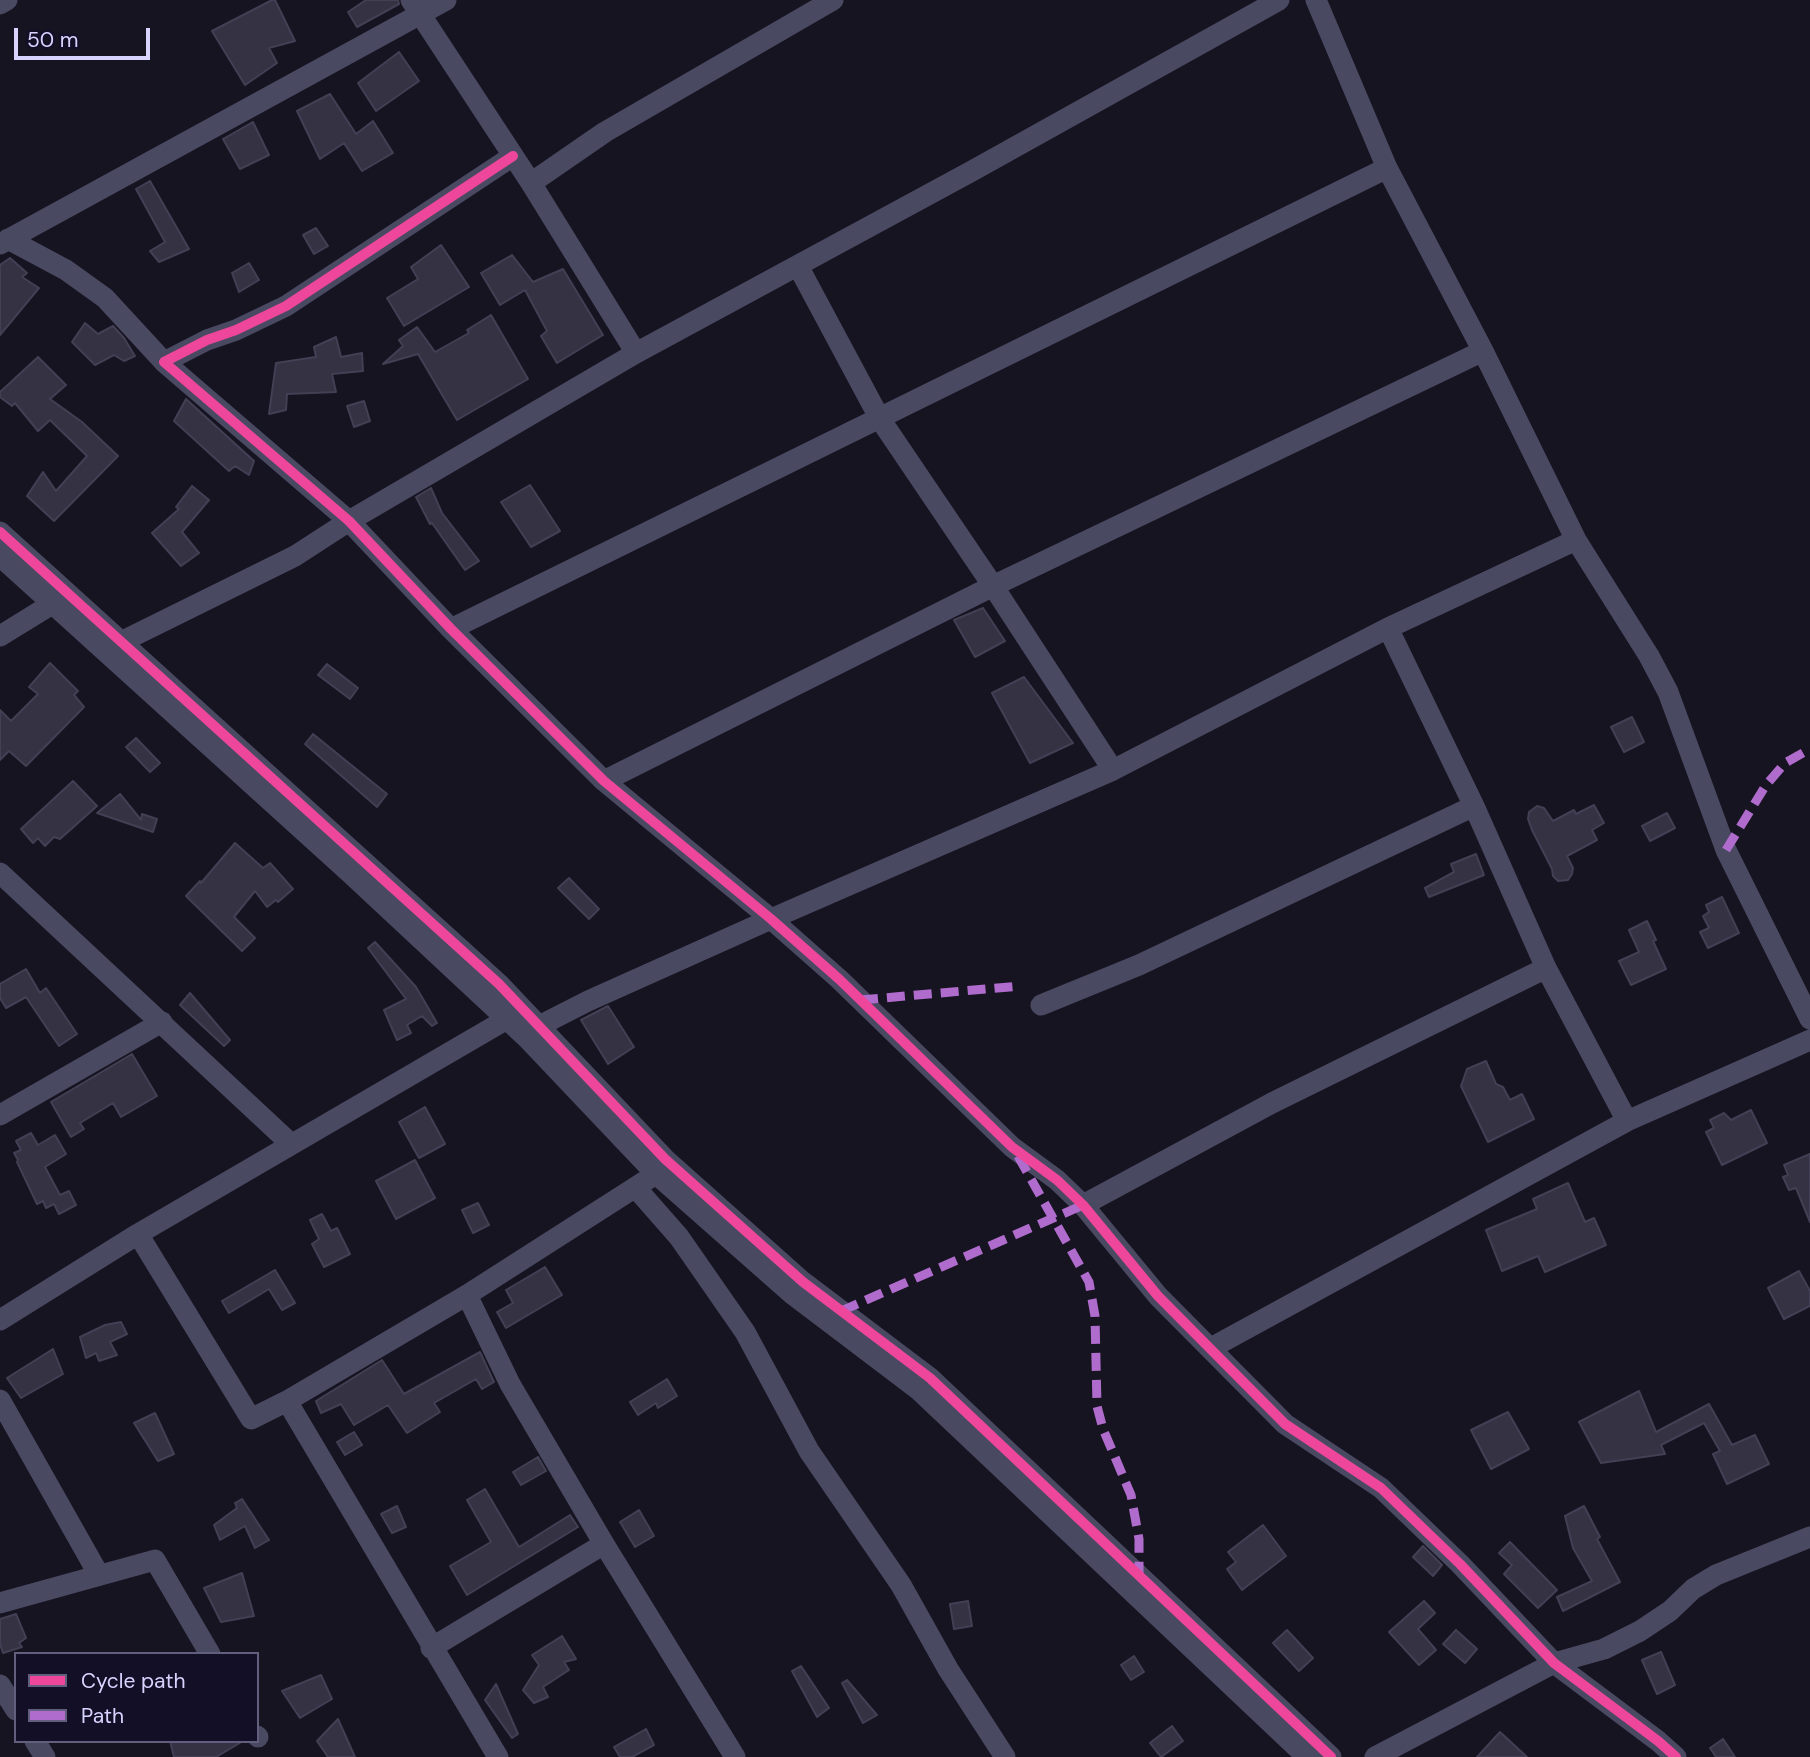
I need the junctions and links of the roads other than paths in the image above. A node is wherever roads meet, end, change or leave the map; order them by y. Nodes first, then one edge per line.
1 (7, 0) edge
2 (446, 0) edge
3 (832, 0) edge
4 (1279, 0) edge
5 (1317, 0) edge
6 (0, 4) edge
7 (415, 7) edge
8 (513, 156) junction
9 (1387, 167) junction
10 (531, 183) junction
11 (4, 242) edge
12 (798, 266) junction
13 (1483, 351) junction
14 (636, 353) junction
15 (164, 362) junction
16 (880, 419) junction
17 (349, 521) junction
18 (0, 532) edge
19 (1576, 540) junction
20 (0, 556) edge
21 (993, 586) junction
22 (52, 604) junction
23 (1388, 628) junction
24 (451, 629) junction
25 (0, 636) edge
26 (121, 642) junction
27 (1113, 771) junction
28 (604, 780) junction
29 (1474, 806) junction
30 (0, 873) edge
31 (771, 919) junction
32 (1546, 968) junction
33 (1041, 1005) dead end
34 (515, 1014) junction
35 (1810, 1019) edge
36 (162, 1022) junction
37 (539, 1026) junction
38 (1810, 1040) edge
39 (0, 1115) edge
40 (1627, 1121) junction
41 (291, 1144) junction
42 (656, 1174) junction
43 (636, 1188) junction
44 (1083, 1205) junction
45 (138, 1234) junction
46 (467, 1295) junction
47 (0, 1320) edge
48 (1211, 1348) junction
49 (0, 1399) edge
50 (287, 1401) junction
51 (1810, 1537) edge
52 (604, 1544) junction
53 (99, 1575) junction
54 (0, 1603) edge
55 (431, 1648) junction
56 (209, 1652) edge
57 (1554, 1663) junction
58 (0, 1685) edge
59 (14, 1707) edge
60 (498, 1757) edge
61 (734, 1757) edge
62 (1005, 1757) edge
63 (1307, 1757) edge
64 (1331, 1757) edge
65 (1375, 1757) edge
66 (1676, 1757) edge

1 - 6 street
2 - 7 street
3 - 10 street
4 - 12 street
5 - 9 street
7 - 8 street
7 - 11 street
8 - 10 street
8 - 15 street
9 - 13 street
9 - 16 street
10 - 14 street
11 - 15 street
12 - 14 street
12 - 16 street
13 - 19 street
13 - 21 street
14 - 17 street
15 - 17 street
16 - 21 street
16 - 24 street
17 - 24 street
17 - 26 street
18 - 26 street
19 - 23 street
19 - 35 street
20 - 22 street
21 - 27 street
21 - 28 street
22 - 25 street
22 - 34 street
23 - 27 street
23 - 29 street
24 - 28 street
26 - 34 street
27 - 31 street
28 - 31 street
29 - 32 street
29 - 33 street
30 - 36 street
31 - 37 street
31 - 44 street
32 - 40 street
32 - 44 street
34 - 37 street
34 - 41 street
34 - 42 street
36 - 39 street
36 - 41 street
37 - 64 street
38 - 40 street
40 - 48 street
41 - 45 street
42 - 43 street
42 - 63 street
43 - 46 street
43 - 62 street
44 - 48 street
45 - 47 street
45 - 50 street
46 - 50 street
46 - 52 street
48 - 57 street
49 - 53 street
50 - 55 street
51 - 57 street
52 - 55 street
52 - 61 street
53 - 54 street
53 - 56 street
55 - 60 street
57 - 65 street
57 - 66 street
58 - 59 street

